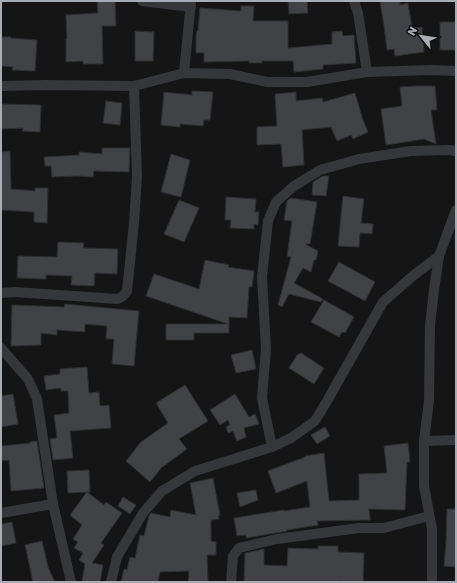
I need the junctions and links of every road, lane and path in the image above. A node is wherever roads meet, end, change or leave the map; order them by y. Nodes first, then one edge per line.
1 (142, 1) edge
2 (354, 1) edge
3 (191, 4) edge
4 (456, 71) edge
5 (367, 72) junction
6 (184, 73) junction
7 (1, 86) edge
8 (134, 86) junction
9 (456, 151) edge
10 (456, 210) edge
11 (440, 256) junction
12 (1, 293) edge
13 (1, 348) edge
14 (456, 440) edge
15 (424, 441) junction
16 (272, 447) junction
17 (53, 504) junction
18 (1, 513) edge
19 (429, 516) junction
20 (71, 582) edge
21 (111, 582) edge
22 (231, 582) edge
23 (432, 582) edge

1 - 3 street
2 - 5 street
3 - 6 street
4 - 5 street
5 - 6 street
6 - 8 street
7 - 8 street
8 - 12 street
9 - 16 street
10 - 11 street
11 - 15 street
11 - 16 street
13 - 17 street
14 - 15 street
15 - 19 street
16 - 21 street
17 - 18 street
17 - 20 street
19 - 22 street
19 - 23 street

